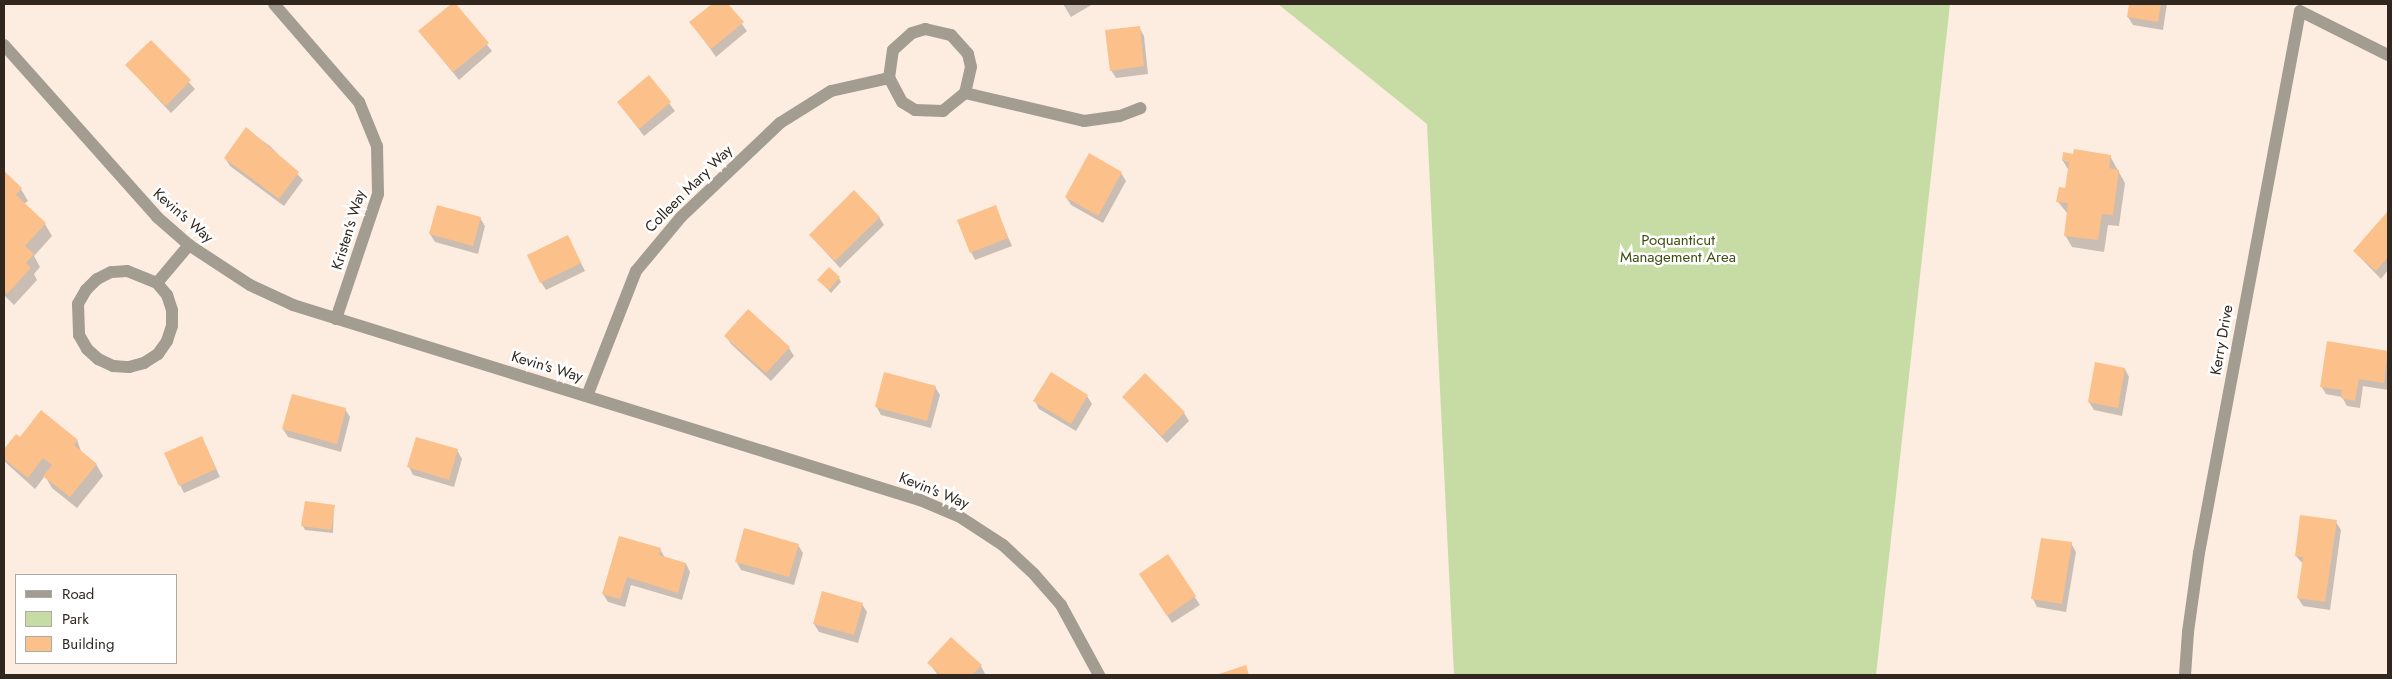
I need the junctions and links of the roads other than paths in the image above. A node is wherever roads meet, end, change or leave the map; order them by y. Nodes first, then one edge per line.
1 (274, 4) edge
2 (4, 45) edge
3 (2388, 55) edge
4 (888, 78) junction
5 (965, 93) junction
6 (1142, 108) dead end
7 (189, 245) junction
8 (157, 283) junction
9 (336, 319) junction
10 (587, 396) junction
11 (1099, 675) edge
12 (2185, 675) edge

1 - 9 street, Kristen's Way
2 - 7 street, Kevin's Way
3 - 12 street, Kerry Drive
4 - 5 street
4 - 5 street
4 - 10 street, Colleen Mary Way
5 - 6 street
7 - 8 street
7 - 9 street, Kevin's Way
8 - 8 street
9 - 10 street, Kevin's Way
10 - 11 street, Kevin's Way

